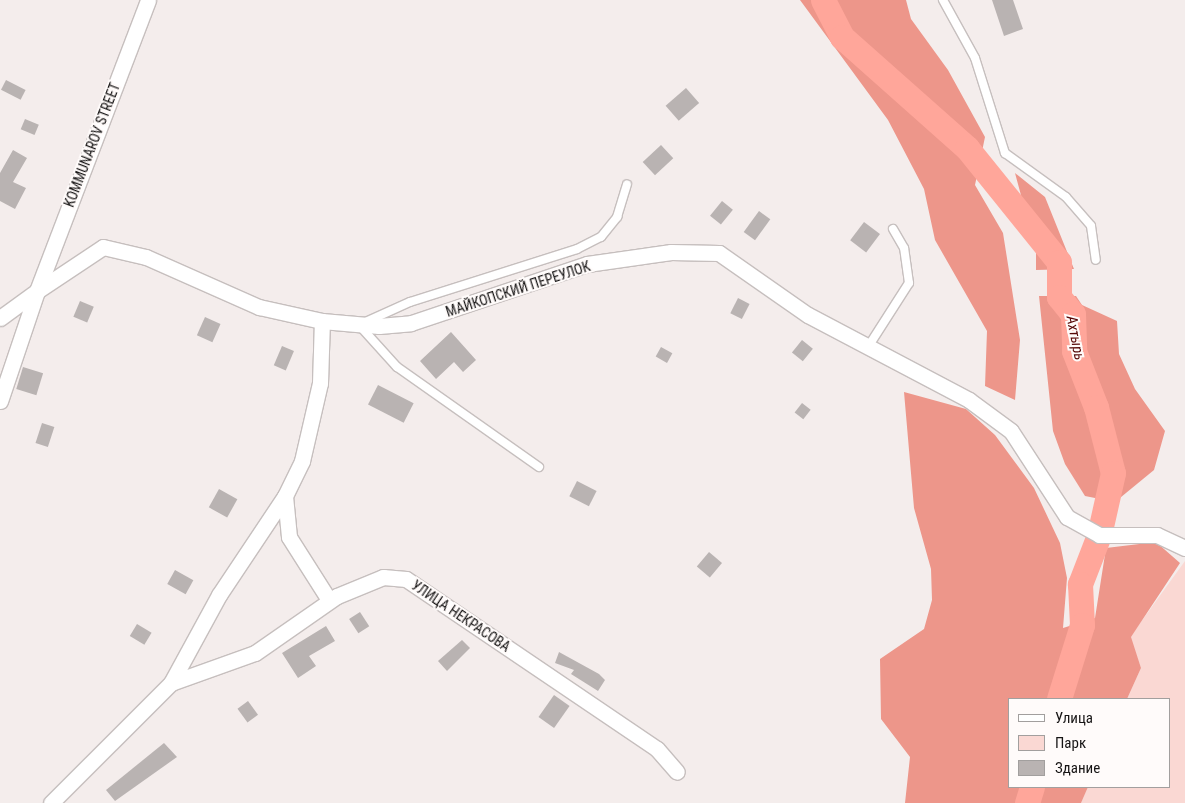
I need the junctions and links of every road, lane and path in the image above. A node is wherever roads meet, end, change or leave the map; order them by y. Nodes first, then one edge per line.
1 (148, 0) edge
2 (943, 0) edge
3 (627, 184) dead end
4 (893, 229) dead end
5 (1096, 260) dead end
6 (37, 291) junction
7 (0, 318) edge
8 (322, 321) junction
9 (360, 325) junction
10 (868, 347) junction
11 (0, 400) edge
12 (539, 466) dead end
13 (285, 496) junction
14 (1185, 548) edge
15 (329, 600) junction
16 (171, 683) junction
17 (677, 772) dead end
18 (51, 803) edge

1 - 6 street, KOMMUNAROV STREET
2 - 5 lane
3 - 9 lane
4 - 10 lane
6 - 7 street
6 - 8 street
6 - 11 street, KOMMUNAROV STREET
8 - 9 street, МАЙКОПСКИЙ ПЕРЕУЛОК
8 - 13 street, УЛИЦА НЕКРАСОВА
9 - 10 street, МАЙКОПСКИЙ ПЕРЕУЛОК
9 - 12 lane
10 - 14 street, МАЙКОПСКИЙ ПЕРЕУЛОК
13 - 15 street
13 - 16 street, УЛИЦА НЕКРАСОВА
15 - 16 street, УЛИЦА НЕКРАСОВА
15 - 17 street, УЛИЦА НЕКРАСОВА
16 - 18 street, УЛИЦА НЕКРАСОВА

